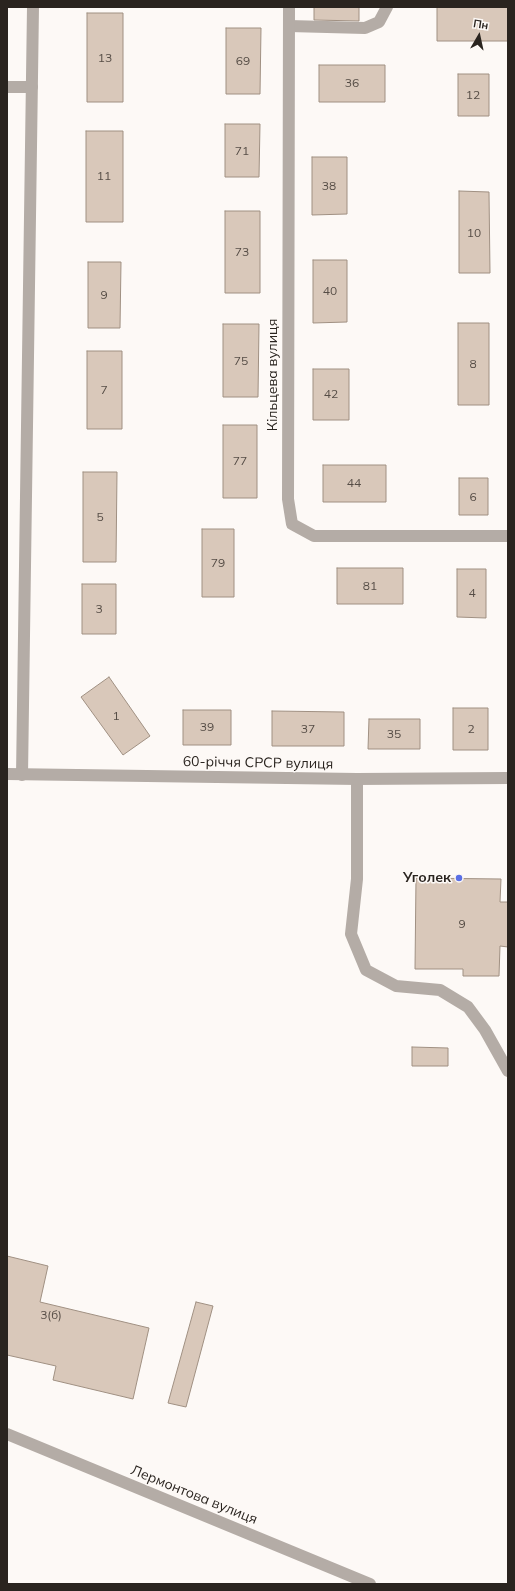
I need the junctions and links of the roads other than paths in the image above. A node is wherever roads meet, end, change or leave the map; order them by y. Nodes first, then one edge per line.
1 (33, 7) edge
2 (289, 7) edge
3 (387, 7) edge
4 (289, 26) junction
5 (7, 87) edge
6 (32, 87) junction
7 (508, 536) edge
8 (7, 774) edge
9 (22, 775) junction
10 (508, 778) edge
11 (357, 779) junction
12 (508, 1071) edge
13 (7, 1434) edge
14 (370, 1584) edge

1 - 6 street
2 - 4 street, Кільцева вулиця
3 - 4 street
4 - 7 street, Кільцева вулиця
5 - 6 street
6 - 9 street
8 - 9 street, 60-річчя СРСР вулиця
9 - 11 street, 60-річчя СРСР вулиця
10 - 11 street, 60-річчя СРСР вулиця
11 - 12 street
13 - 14 street, Лермонтова вулиця

